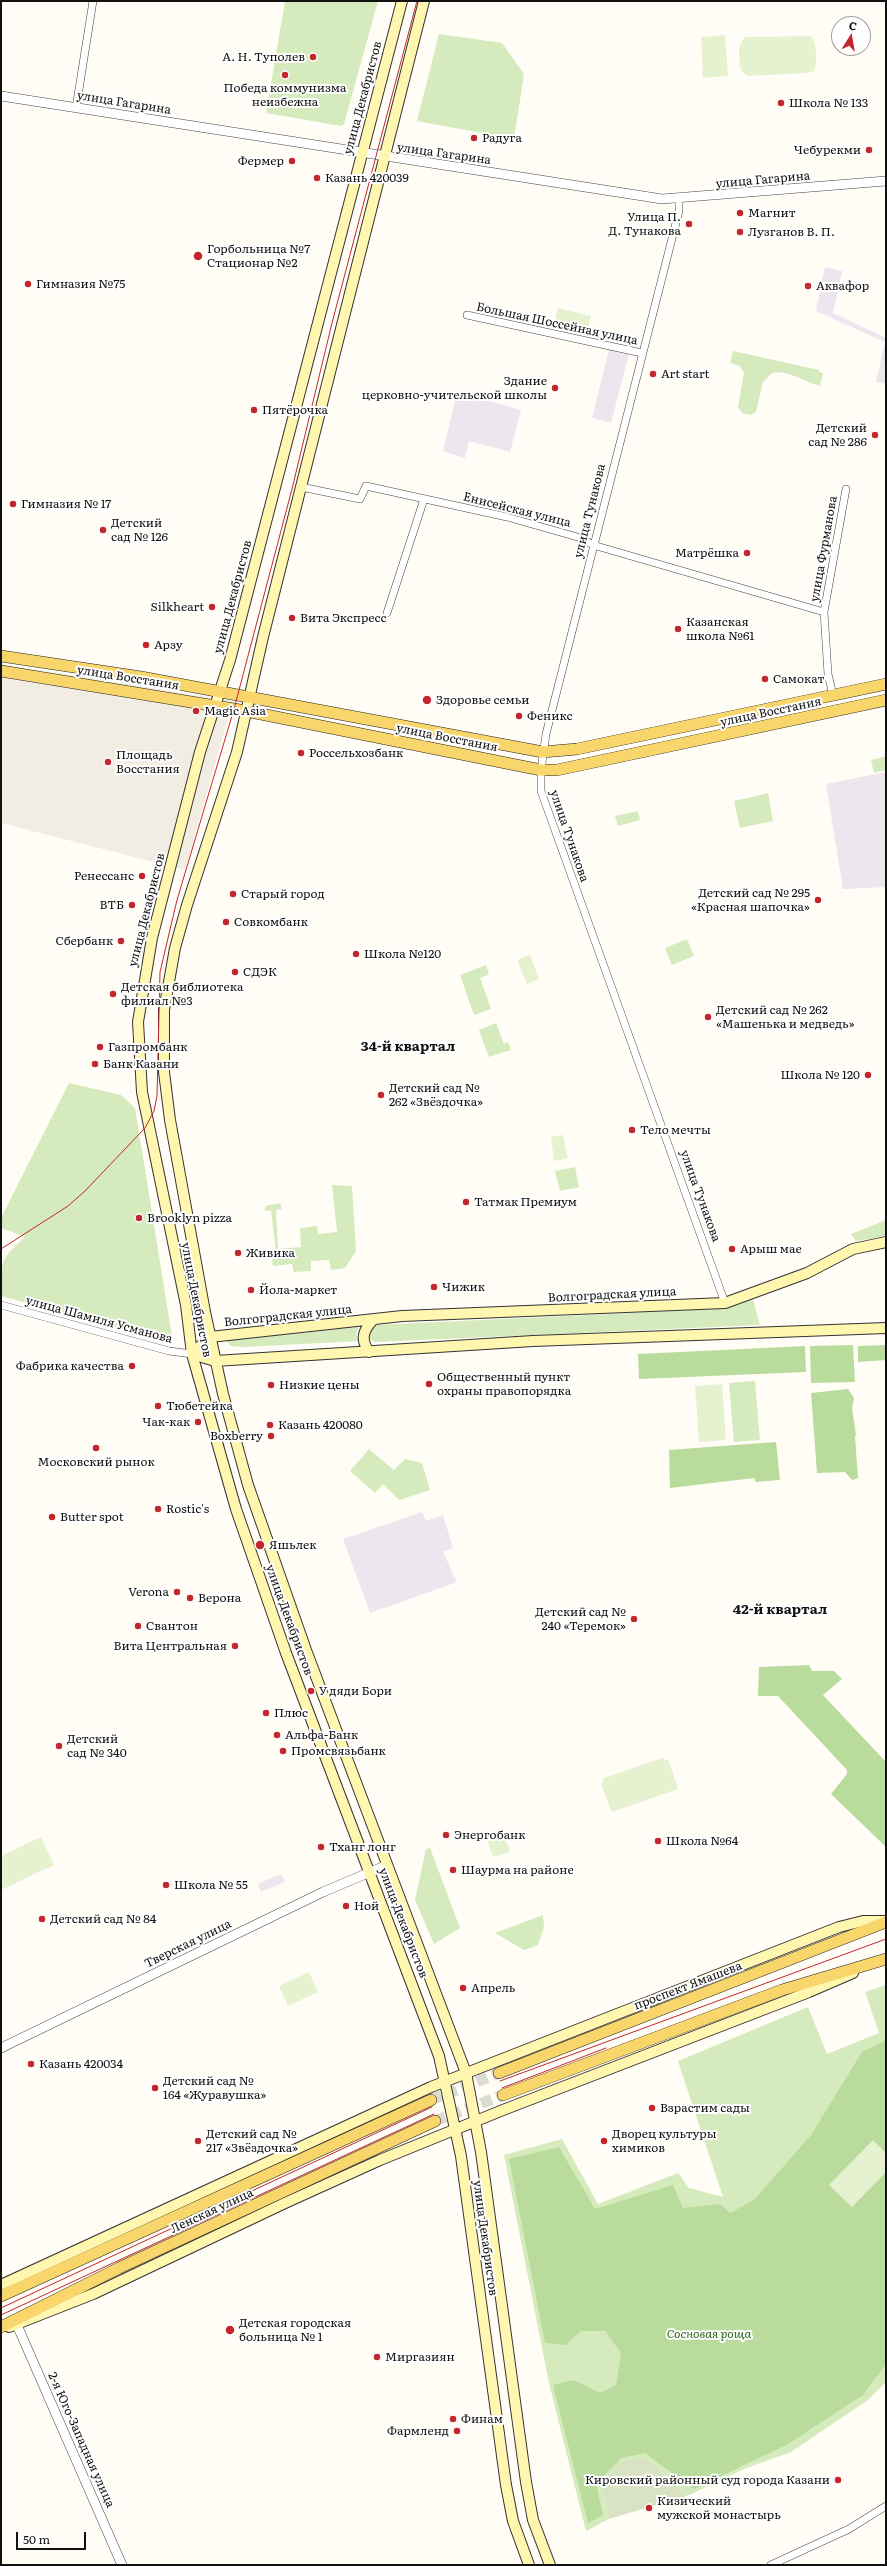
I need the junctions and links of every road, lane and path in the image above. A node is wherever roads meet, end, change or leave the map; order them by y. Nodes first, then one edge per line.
1 (93, 1) edge
2 (402, 1) edge
3 (424, 1) edge
4 (1, 96) edge
5 (76, 108) junction
6 (362, 154) junction
7 (386, 157) junction
8 (886, 182) edge
9 (679, 199) junction
10 (467, 315) dead end
11 (642, 353) junction
12 (301, 487) junction
13 (846, 489) dead end
14 (424, 499) junction
15 (593, 545) junction
16 (824, 612) junction
17 (387, 614) dead end
18 (1, 656) edge
19 (1, 671) edge
20 (886, 684) edge
21 (220, 692) junction
22 (833, 695) junction
23 (249, 697) junction
24 (886, 700) edge
25 (215, 705) junction
26 (246, 711) junction
27 (543, 752) junction
28 (541, 770) junction
29 (886, 1242) edge
30 (725, 1303) junction
31 (1, 1305) edge
32 (372, 1321) junction
33 (886, 1328) edge
34 (210, 1337) junction
35 (369, 1352) junction
36 (192, 1354) junction
37 (215, 1361) junction
38 (387, 1865) junction
39 (370, 1872) junction
40 (886, 1922) edge
41 (886, 1959) edge
42 (869, 1965) junction
43 (1, 2048) edge
44 (466, 2073) junction
45 (499, 2073) tunnel mouth
46 (446, 2082) junction
47 (503, 2095) tunnel mouth
48 (431, 2100) tunnel mouth
49 (436, 2121) tunnel mouth
50 (476, 2121) junction
51 (456, 2129) junction
52 (1, 2285) edge
53 (1, 2296) edge
54 (17, 2324) junction
55 (1, 2328) edge
56 (886, 2506) edge
57 (122, 2565) edge
58 (529, 2565) edge
59 (550, 2565) edge
60 (770, 2565) edge

1 - 5 street
2 - 6 main road, улица Декабристов
3 - 7 main road, улица Декабристов
4 - 5 street, улица Гагарина
5 - 6 street, улица Гагарина
6 - 7 street, улица Гагарина
6 - 21 main road, улица Декабристов
7 - 9 street, улица Гагарина
7 - 12 main road, улица Декабристов
8 - 9 street, улица Гагарина
9 - 11 street, улица Тунакова
10 - 11 street, Большая Шоссейная улица
11 - 15 street, улица Тунакова
12 - 14 street, Енисейская улица
12 - 23 main road, улица Декабристов
13 - 16 street, улица Фурманова
14 - 15 street, Енисейская улица
14 - 17 street
15 - 16 street, Енисейская улица
15 - 27 street, улица Тунакова
16 - 22 street, улица Фурманова
18 - 21 main road, улица Восстания
19 - 25 main road, улица Восстания
20 - 22 main road, улица Восстания
21 - 23 main road, улица Восстания
21 - 25 main road, улица Декабристов
22 - 27 main road, улица Восстания
23 - 26 main road, улица Декабристов
23 - 27 main road, улица Восстания
24 - 28 main road, улица Восстания
25 - 26 main road, улица Восстания
25 - 36 main road, улица Декабристов
26 - 28 main road, улица Восстания
26 - 34 main road, улица Декабристов
27 - 28 street, улица Тунакова
28 - 30 street, улица Тунакова
29 - 30 main road, Волгоградская улица
30 - 32 main road, Волгоградская улица
31 - 36 street, улица Шамиля Усманова
32 - 34 main road, Волгоградская улица
32 - 35 main road
33 - 35 main road
34 - 36 main road, Волгоградская улица
34 - 37 main road, улица Декабристов
35 - 37 main road
36 - 37 main road
36 - 39 main road, улица Декабристов
37 - 38 main road, улица Декабристов
38 - 39 street, Тверская улица
38 - 44 main road, улица Декабристов
39 - 43 street, Тверская улица
39 - 46 main road, улица Декабристов
40 - 44 main road
40 - 45 main road, проспект Ямашева
41 - 42 main road
42 - 47 main road
42 - 50 main road
44 - 46 main road
44 - 50 main road, улица Декабристов
46 - 51 main road, улица Декабристов
46 - 52 main road
48 - 53 main road, Ленская улица
49 - 55 main road, Ленская улица
50 - 51 main road
50 - 59 main road, улица Декабристов
51 - 54 main road
51 - 58 main road, улица Декабристов
54 - 55 main road
54 - 57 street, 2-я Юго-Западная улица
56 - 60 street

